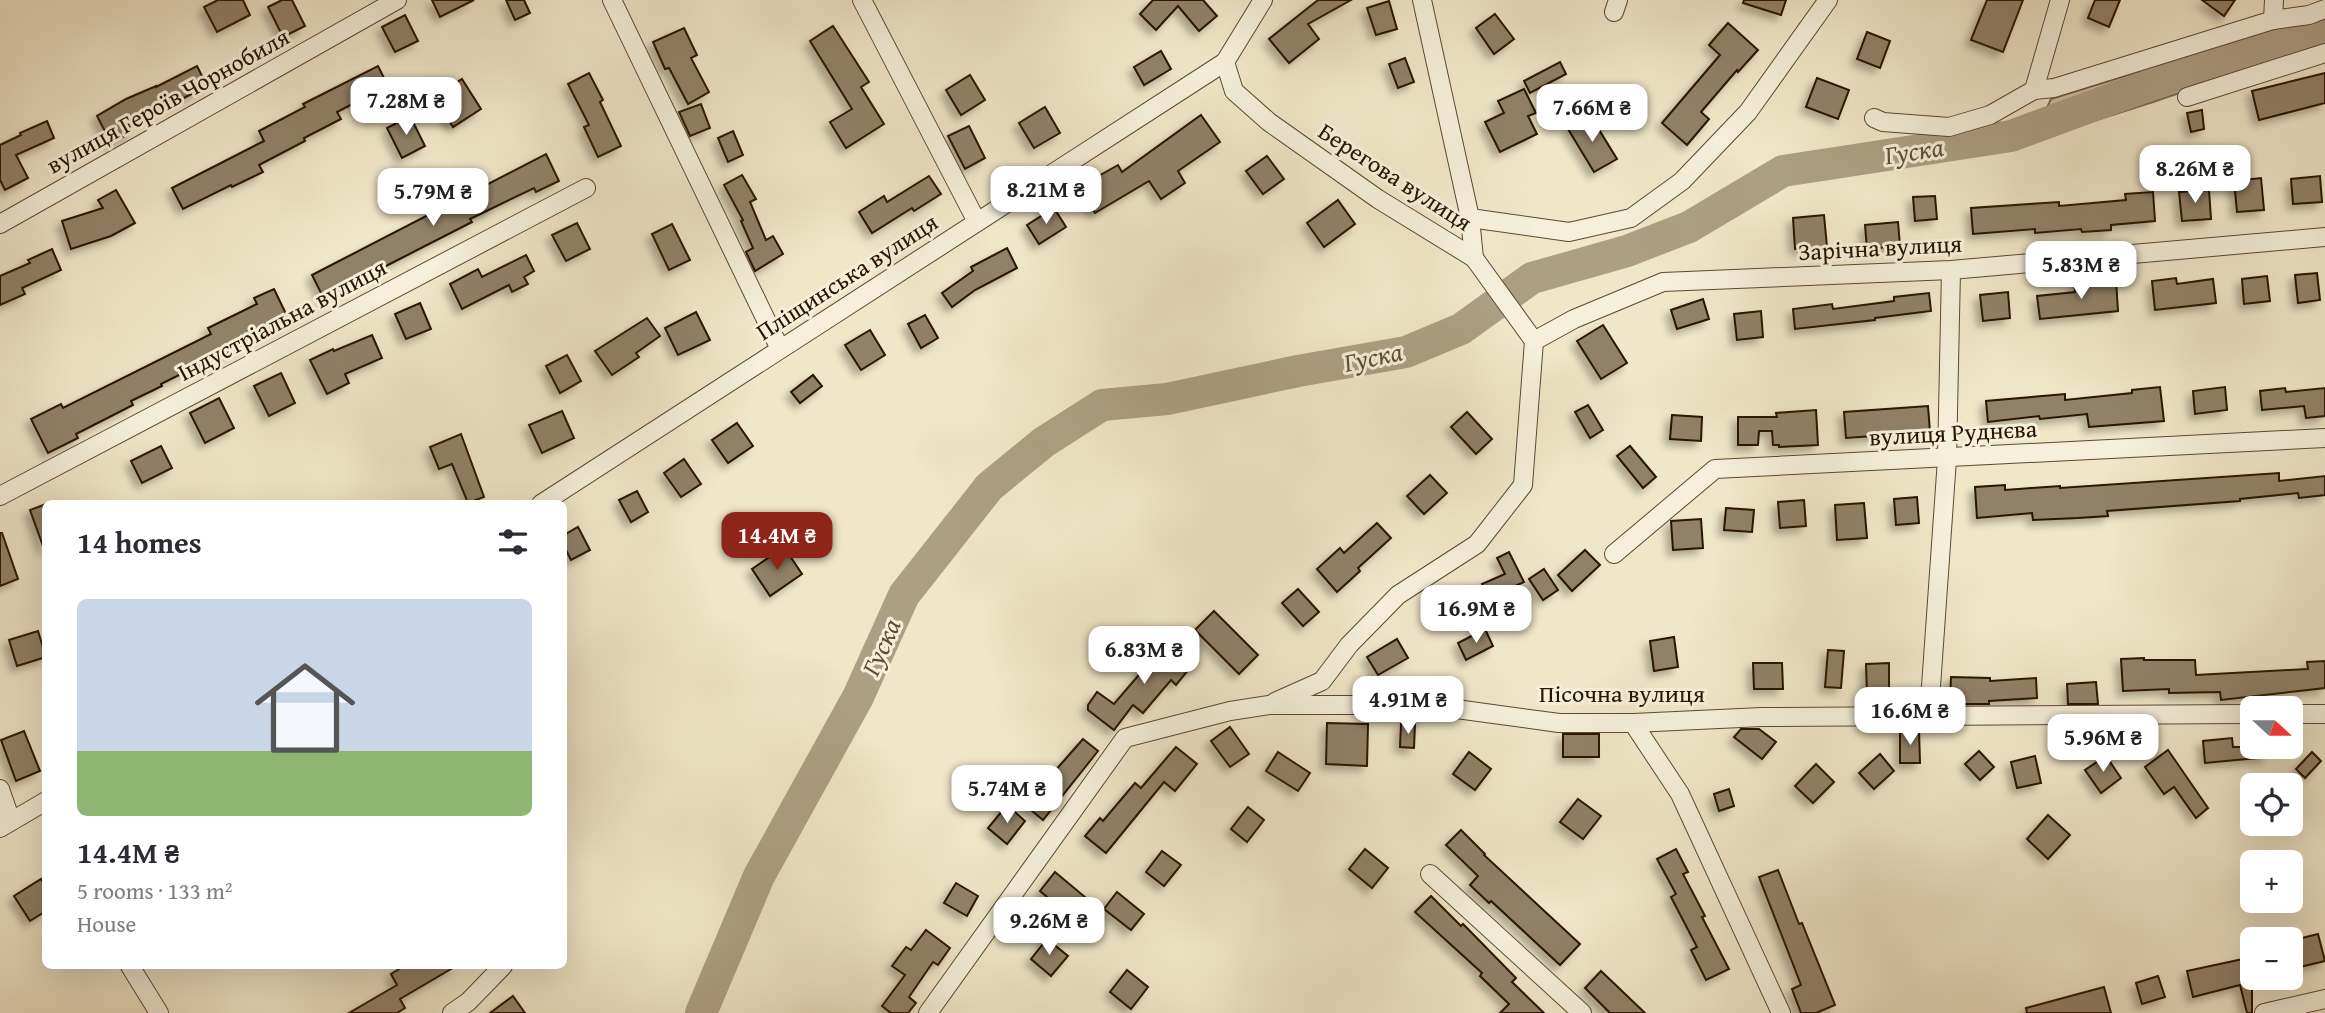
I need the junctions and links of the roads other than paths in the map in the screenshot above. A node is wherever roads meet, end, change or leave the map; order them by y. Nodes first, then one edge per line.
1 (397, 0) edge
2 (611, 0) edge
3 (862, 0) edge
4 (1263, 0) edge
5 (1422, 0) edge
6 (1828, 0) edge
7 (2060, 0) edge
8 (2274, 0) edge
9 (2325, 9) edge
10 (2273, 20) junction
11 (2325, 53) edge
12 (1225, 62) junction
13 (2034, 90) junction
14 (2187, 97) dead end
15 (1874, 118) dead end
16 (586, 188) dead end
17 (1470, 218) junction
18 (977, 222) junction
19 (0, 224) edge
20 (2325, 237) edge
21 (1474, 258) junction
22 (1951, 270) junction
23 (1534, 341) junction
24 (780, 349) junction
25 (2325, 438) edge
26 (1947, 458) junction
27 (0, 496) edge
28 (547, 500) edge
29 (1614, 555) dead end
30 (1269, 705) junction
31 (2240, 714) edge
32 (2303, 714) edge
33 (2325, 714) edge
34 (1929, 715) junction
35 (1633, 723) junction
36 (0, 789) edge
37 (42, 805) edge
38 (5, 825) edge
39 (1430, 874) dead end
40 (132, 969) edge
41 (500, 969) edge
42 (2325, 999) edge
43 (159, 1013) edge
44 (452, 1013) edge
45 (928, 1013) edge
46 (1582, 1013) edge
47 (1781, 1013) edge
48 (2264, 1013) edge

1 - 19 street, вулиця Героїв Чорнобиля
2 - 24 street
3 - 18 street
4 - 12 street, Пліщинська вулиця
5 - 17 street
6 - 17 street
7 - 13 street
8 - 10 street
9 - 10 street
10 - 13 street
11 - 14 street
12 - 18 street, Пліщинська вулиця
12 - 21 street, Берегова вулиця
13 - 15 street
16 - 27 street, Індустріальна вулиця
17 - 21 street
18 - 24 street, Пліщинська вулиця
20 - 22 street, Зарічна вулиця
21 - 23 street, Берегова вулиця
22 - 23 street, Зарічна вулиця
22 - 26 street
23 - 30 street
24 - 28 street, Пліщинська вулиця
25 - 26 street, вулиця Руднєва
26 - 29 street, вулиця Руднєва
26 - 34 street
30 - 35 street, Пісочна вулиця
30 - 45 street, Пісочна вулиця
31 - 34 street, Пісочна вулиця
32 - 33 street
34 - 35 street, Пісочна вулиця
35 - 47 street
36 - 38 street
37 - 38 street
39 - 46 street
40 - 43 street
41 - 44 street
42 - 48 street

